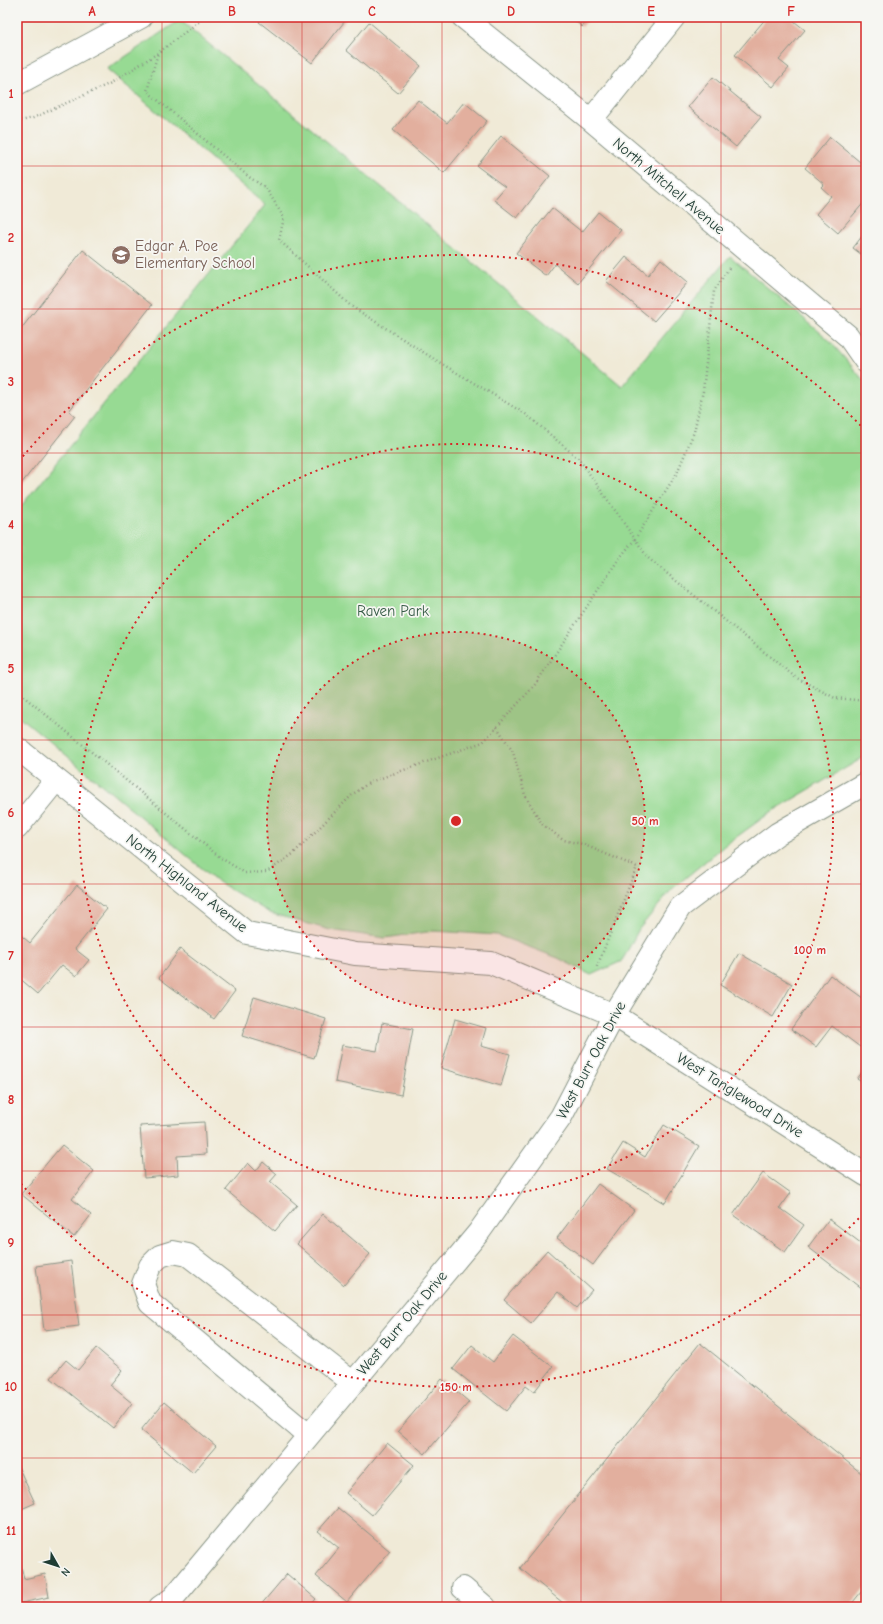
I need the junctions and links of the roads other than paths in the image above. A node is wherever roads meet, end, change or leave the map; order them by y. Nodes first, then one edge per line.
1 (141, 17) edge
2 (463, 17) edge
3 (674, 17) edge
4 (17, 84) edge
5 (591, 120) junction
6 (866, 362) edge
7 (17, 748) edge
8 (56, 780) junction
9 (866, 783) edge
10 (17, 828) edge
11 (614, 1015) junction
12 (866, 1175) edge
13 (352, 1382) junction
14 (308, 1435) junction
15 (463, 1588) dead end
16 (160, 1607) edge
17 (486, 1607) edge

1 - 4 street
2 - 5 street, North Mitchell Avenue
3 - 5 street
5 - 6 street, North Mitchell Avenue
7 - 8 street, North Highland Avenue
8 - 10 street
8 - 11 street, North Highland Avenue
9 - 11 street, West Burr Oak Drive
11 - 12 street, West Tanglewood Drive
11 - 13 street, West Burr Oak Drive
13 - 14 street, West Burr Oak Drive
13 - 14 street, West Burr Oak Drive
14 - 16 street, West Burr Oak Drive
15 - 17 street

